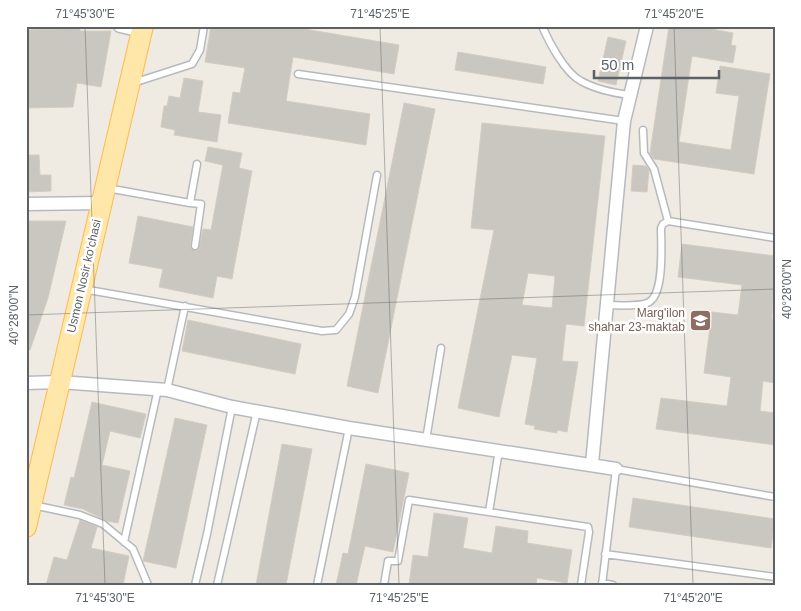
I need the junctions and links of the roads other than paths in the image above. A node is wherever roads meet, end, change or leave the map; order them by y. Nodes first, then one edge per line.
1 (120, 26) edge
2 (204, 26) edge
3 (542, 26) edge
4 (647, 26) edge
5 (143, 29) edge
6 (298, 74) dead end
7 (129, 84) junction
8 (630, 95) junction
9 (624, 121) junction
10 (643, 130) dead end
11 (197, 164) dead end
12 (377, 175) dead end
13 (104, 195) junction
14 (190, 203) junction
15 (26, 204) edge
16 (668, 221) junction
17 (775, 238) edge
18 (195, 246) dead end
19 (82, 289) junction
20 (607, 305) junction
21 (185, 306) junction
22 (441, 348) dead end
23 (60, 382) junction
24 (26, 383) edge
25 (162, 390) junction
26 (232, 407) junction
27 (257, 412) junction
28 (349, 428) junction
29 (426, 440) junction
30 (499, 450) junction
31 (592, 464) junction
32 (616, 469) junction
33 (775, 497) edge
34 (31, 504) junction
35 (489, 512) junction
36 (26, 527) edge
37 (124, 542) junction
38 (605, 554) junction
39 (775, 577) edge
40 (602, 584) edge
41 (148, 585) edge
42 (194, 585) edge
43 (216, 585) edge
44 (318, 585) edge
45 (384, 585) edge
46 (581, 585) edge
47 (613, 585) edge

1 - 5 street
2 - 7 lane
3 - 8 lane
4 - 8 street
5 - 7 main road, Usmon Nosir ko‘chasi
6 - 9 lane
7 - 13 main road, Usmon Nosir ko‘chasi
8 - 9 street
9 - 20 street
10 - 16 lane
11 - 14 lane
12 - 21 lane
13 - 14 lane
13 - 15 street
13 - 19 main road, Usmon Nosir ko‘chasi
14 - 18 lane
16 - 17 lane
16 - 20 lane
19 - 21 lane
19 - 23 main road, Usmon Nosir ko‘chasi
20 - 31 street
21 - 25 lane
22 - 29 lane
23 - 24 street
23 - 25 street
23 - 34 main road, Usmon Nosir ko‘chasi
25 - 26 street
25 - 37 lane
26 - 27 street
26 - 42 lane
27 - 28 street
27 - 43 lane
28 - 29 street
28 - 44 lane
29 - 30 street
30 - 31 street
30 - 35 lane
31 - 32 street
32 - 33 lane
32 - 38 lane
34 - 36 main road, Usmon Nosir ko‘chasi
34 - 37 lane
35 - 45 lane
35 - 46 lane
37 - 41 lane
38 - 39 lane
38 - 40 lane
40 - 47 lane

